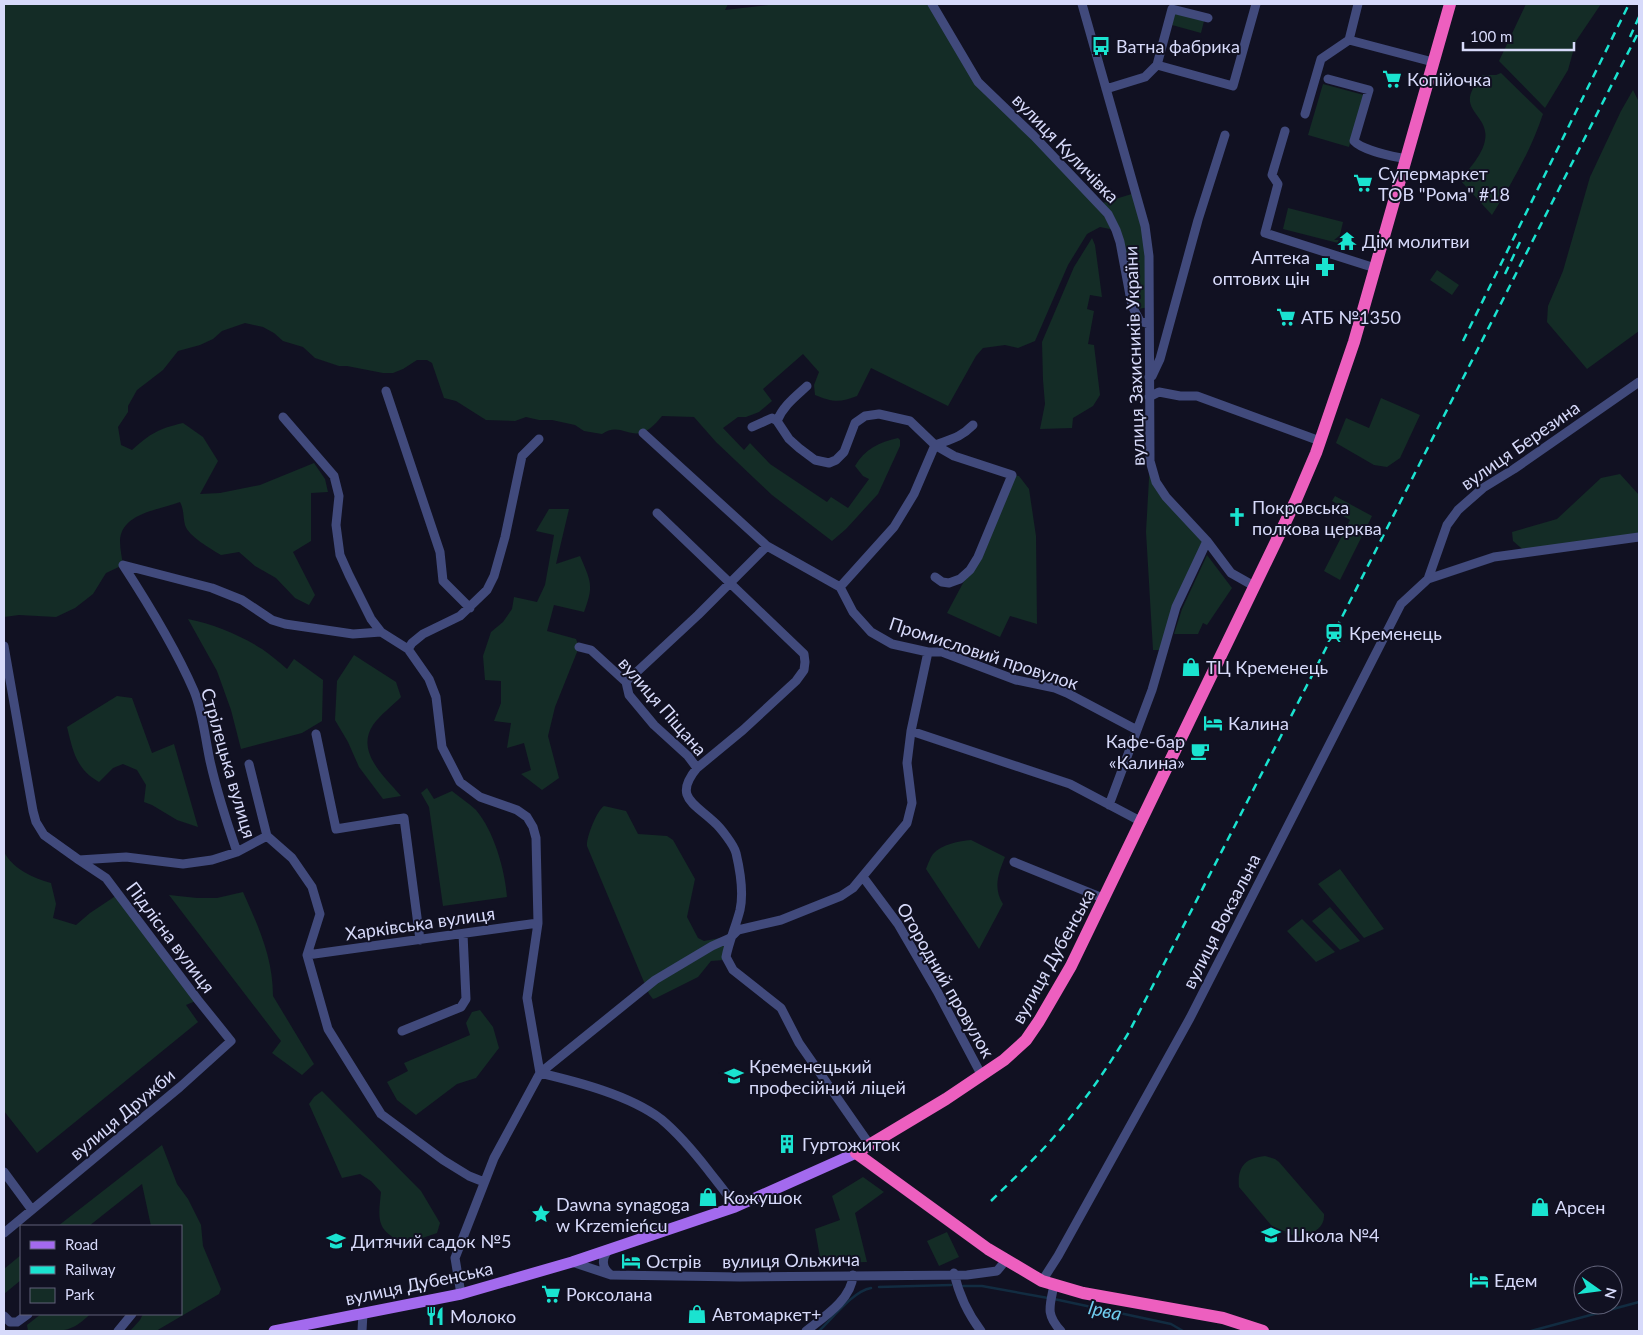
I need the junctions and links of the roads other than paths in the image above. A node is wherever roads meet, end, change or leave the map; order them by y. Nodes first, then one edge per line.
1 (932, 4) edge
2 (1082, 4) edge
3 (1256, 4) edge
4 (1358, 4) edge
5 (1450, 4) edge
6 (1208, 18) dead end
7 (1348, 40) junction
8 (1433, 62) junction
9 (1157, 65) junction
10 (1328, 79) dead end
11 (1106, 89) junction
12 (1305, 114) dead end
13 (1285, 132) dead end
14 (1225, 135) dead end
15 (1402, 158) junction
16 (1375, 268) junction
17 (1149, 324) junction
18 (1149, 377) junction
19 (1639, 382) edge
20 (806, 386) dead end
21 (386, 391) dead end
22 (1149, 397) junction
23 (283, 417) dead end
24 (777, 422) junction
25 (973, 425) dead end
26 (752, 427) dead end
27 (643, 432) dead end
28 (539, 439) dead end
29 (1320, 441) junction
30 (935, 446) junction
31 (657, 514) dead end
32 (1639, 537) edge
33 (1207, 541) junction
34 (767, 546) junction
35 (935, 577) dead end
36 (1428, 579) junction
37 (729, 583) junction
38 (1254, 586) junction
39 (840, 587) junction
40 (470, 608) junction
41 (381, 632) junction
42 (4, 646) edge
43 (579, 647) dead end
44 (408, 649) junction
45 (928, 652) junction
46 (626, 682) junction
47 (1137, 730) junction
48 (911, 731) junction
49 (316, 734) dead end
50 (250, 764) dead end
51 (696, 768) junction
52 (1109, 805) junction
53 (1142, 822) junction
54 (267, 836) junction
55 (237, 852) junction
56 (79, 860) junction
57 (1014, 862) dead end
58 (863, 877) junction
59 (1105, 899) junction
60 (538, 923) junction
61 (463, 934) junction
62 (730, 938) junction
63 (420, 940) junction
64 (306, 955) junction
65 (402, 1031) dead end
66 (232, 1041) joint
67 (540, 1073) junction
68 (982, 1076) junction
69 (870, 1146) junction
70 (856, 1154) junction
71 (4, 1172) edge
72 (484, 1182) junction
73 (735, 1207) junction
74 (32, 1210) junction
75 (4, 1233) edge
76 (610, 1249) junction
77 (1006, 1260) junction
78 (572, 1262) junction
79 (954, 1274) junction
80 (611, 1275) junction
81 (853, 1275) junction
82 (1048, 1283) junction
83 (461, 1294) junction
84 (363, 1313) junction
85 (27, 1315) edge
86 (131, 1315) edge
87 (4, 1316) edge
88 (18, 1327) edge
89 (118, 1331) edge
90 (274, 1331) edge
91 (362, 1331) edge
92 (806, 1331) edge
93 (981, 1331) edge
94 (1061, 1331) edge
95 (1263, 1331) edge

1 - 17 street, вулиця Куличівка
2 - 11 street, вулиця Захисників України
3 - 9 street
4 - 7 street
5 - 8 highway, вулиця Дубенська
6 - 9 street
7 - 8 street
7 - 12 street
8 - 15 highway, вулиця Дубенська
9 - 11 street
10 - 15 street
11 - 17 street, вулиця Захисників України
13 - 16 street
14 - 18 street
15 - 16 highway, вулиця Дубенська
16 - 29 highway, вулиця Дубенська
17 - 18 street, вулиця Захисників України
18 - 22 street, вулиця Захисників України
19 - 36 street, вулиця Березина
20 - 24 street
21 - 40 street
22 - 29 street
22 - 33 street, вулиця Захисників України
23 - 41 street
24 - 26 street
24 - 30 street
25 - 30 street
27 - 34 street
28 - 40 street
29 - 38 highway, вулиця Дубенська
30 - 35 street
30 - 39 street
31 - 37 street
32 - 36 street
33 - 38 street, вулиця Захисників України
33 - 47 street
34 - 37 street
34 - 39 street
36 - 82 street, вулиця Вокзальна
37 - 46 street
37 - 51 street
38 - 53 highway, вулиця Дубенська
39 - 45 street, Промисловий провулок
40 - 44 street
41 - 44 street
41 - 55 street, Стрілецька вулиця
42 - 56 street, Підлісна вулиця
43 - 46 street, вулиця Піщана
44 - 60 street
45 - 47 street, Промисловий провулок
45 - 48 street
46 - 51 street, вулиця Піщана
47 - 52 street
48 - 52 street
48 - 58 street
49 - 63 street
50 - 54 street, Стрілецька вулиця
51 - 62 street, вулиця Піщана
52 - 53 street
53 - 59 highway, вулиця Дубенська
54 - 55 street
54 - 64 street, Стрілецька вулиця
55 - 56 street
56 - 66 street, Підлісна вулиця
57 - 59 street
58 - 62 street
58 - 68 street, Огородний провулок
59 - 68 highway, вулиця Дубенська
60 - 61 street, Харківська вулиця
60 - 67 street
61 - 63 street, Харківська вулиця
61 - 65 street
62 - 67 street
62 - 69 street, вулиця Піщана
63 - 64 street, Харківська вулиця
64 - 72 street
66 - 74 street, вулиця Дружби
67 - 72 street
67 - 73 street
68 - 69 highway, вулиця Дубенська
69 - 70 highway, вулиця Дубенська
70 - 73 main road, вулиця Дубенська
70 - 77 highway
71 - 74 street
72 - 83 street
73 - 76 main road, вулиця Дубенська
74 - 75 street, вулиця Дружби
76 - 78 main road, вулиця Дубенська
76 - 80 street
77 - 79 street, вулиця Ольжича
77 - 82 highway
78 - 80 street, вулиця Ольжича
78 - 83 main road, вулиця Дубенська
79 - 81 street, вулиця Ольжича
79 - 93 street
80 - 81 street, вулиця Ольжича
81 - 92 street
82 - 94 street
82 - 95 highway
83 - 84 main road, вулиця Дубенська
84 - 90 main road, вулиця Дубенська
84 - 91 street
85 - 88 street
86 - 89 street
87 - 88 street

